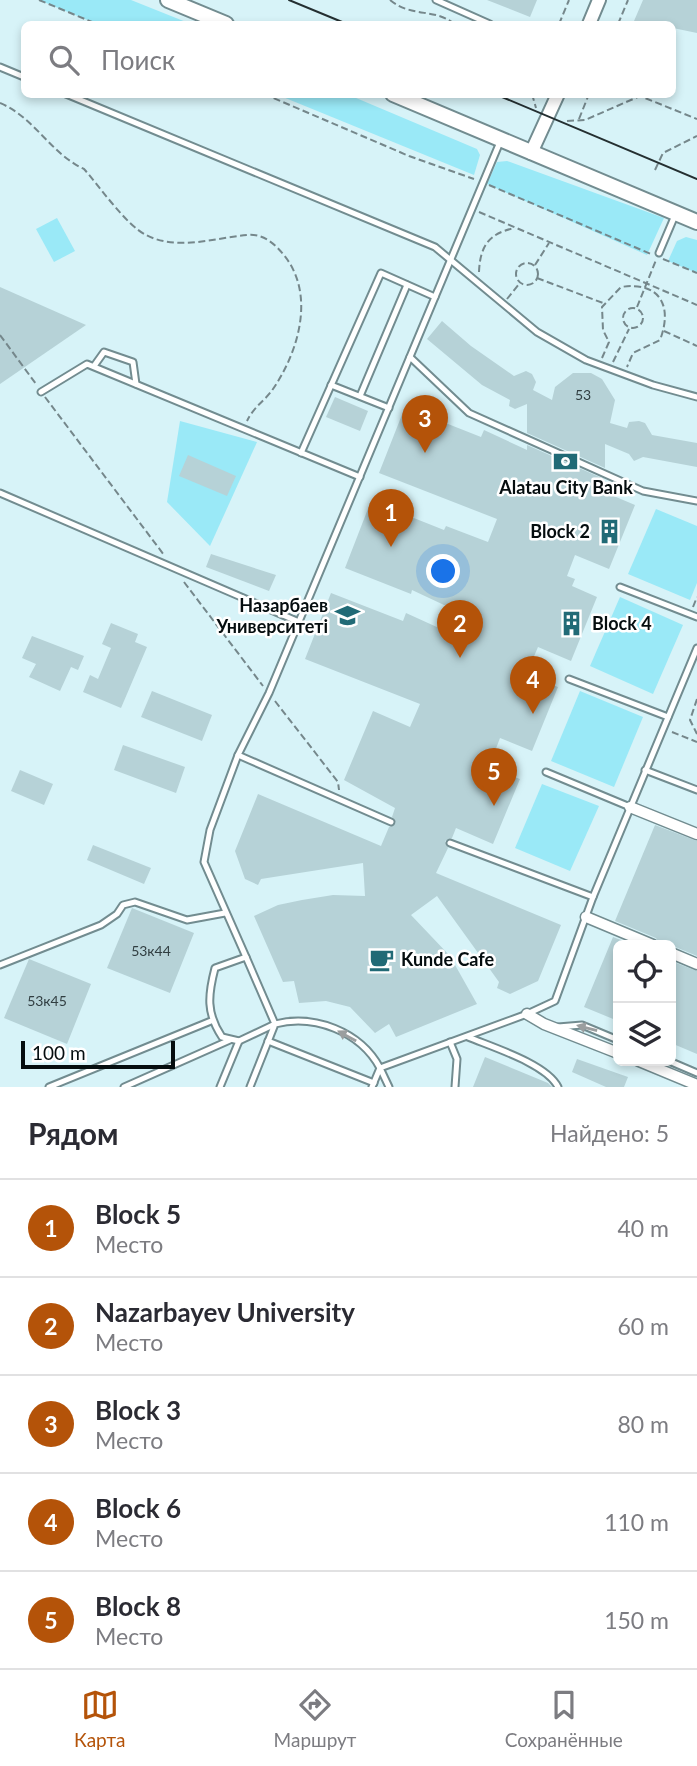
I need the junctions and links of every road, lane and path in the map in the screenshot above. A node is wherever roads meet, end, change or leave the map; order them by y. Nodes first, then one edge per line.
1 (39, 0) edge
2 (168, 0) edge
3 (390, 0) edge
4 (436, 0) edge
5 (569, 0) edge
6 (599, 0) edge
7 (628, 0) edge
8 (90, 21) edge
9 (219, 21) edge
10 (447, 21) edge
11 (483, 21) edge
12 (560, 21) edge
13 (590, 21) edge
14 (619, 21) edge
15 (0, 67) edge
16 (21, 76) edge
17 (76, 98) edge
18 (273, 98) edge
19 (402, 98) edge
20 (533, 98) edge
21 (556, 98) edge
22 (587, 98) edge
23 (635, 98) edge
24 (645, 98) edge
25 (0, 103) edge
26 (536, 108) dead end
27 (697, 119) edge
28 (578, 120) junction
29 (567, 121) dead end
30 (697, 136) edge
31 (500, 140) junction
32 (531, 153) junction
33 (655, 170) dead end
34 (483, 183) junction
35 (472, 209) junction
36 (676, 213) junction
37 (697, 222) edge
38 (516, 228) junction
39 (550, 243) junction
40 (658, 255) junction
41 (451, 258) junction
42 (535, 265) junction
43 (697, 273) edge
44 (537, 278) junction
45 (520, 283) junction
46 (479, 284) junction
47 (407, 285) junction
48 (646, 286) junction
49 (435, 297) junction
50 (604, 304) junction
51 (502, 305) junction
52 (697, 305) edge
53 (637, 308) junction
54 (630, 327) junction
55 (664, 331) junction
56 (697, 346) edge
57 (410, 357) junction
58 (599, 365) junction
59 (94, 366) junction
60 (610, 369) junction
61 (623, 374) junction
62 (136, 384) junction
63 (331, 385) junction
64 (41, 392) dead end
65 (360, 396) junction
66 (697, 397) edge
67 (389, 408) junction
68 (243, 429) junction
69 (301, 453) junction
70 (360, 477) junction
71 (0, 493) edge
72 (697, 501) edge
73 (620, 587) dead end
74 (697, 597) edge
75 (690, 614) junction
76 (697, 617) edge
77 (299, 622) junction
78 (697, 648) edge
79 (569, 679) dead end
80 (697, 699) edge
81 (668, 718) junction
82 (663, 729) junction
83 (697, 734) edge
84 (697, 742) edge
85 (238, 755) junction
86 (645, 770) junction
87 (546, 772) dead end
88 (697, 790) edge
89 (630, 807) junction
90 (390, 822) dead end
91 (697, 834) edge
92 (450, 843) dead end
93 (593, 897) junction
94 (225, 913) junction
95 (586, 917) junction
96 (641, 940) edge
97 (676, 955) edge
98 (246, 957) junction
99 (697, 964) edge
100 (0, 965) edge
101 (527, 1014) junction
102 (211, 1021) junction
103 (275, 1024) junction
104 (554, 1028) junction
105 (467, 1036) junction
106 (613, 1038) edge
107 (231, 1039) junction
108 (239, 1041) junction
109 (268, 1041) junction
110 (450, 1042) junction
111 (613, 1051) edge
112 (676, 1064) edge
113 (651, 1066) edge
114 (380, 1068) junction
115 (697, 1073) edge
116 (373, 1085) edge
117 (697, 1085) edge
118 (49, 1087) edge
119 (124, 1087) edge
120 (220, 1087) edge
121 (250, 1087) edge
122 (389, 1087) edge
123 (456, 1087) edge
124 (558, 1087) edge

1 - 8 path
2 - 9 main road
3 - 10 path
4 - 11 lane
5 - 12 path
6 - 13 street
7 - 14 path
15 - 16 lane
17 - 41 lane
18 - 34 path
19 - 31 main road
20 - 26 path
21 - 32 street
22 - 28 path
23 - 28 path
24 - 27 path
25 - 68 path
28 - 29 path
30 - 33 path
31 - 32 main road
31 - 34 lane
32 - 36 main road
34 - 35 lane
34 - 40 path
35 - 38 path
35 - 41 lane
36 - 37 main road
36 - 40 lane
38 - 39 path
38 - 46 path
39 - 42 path
39 - 48 path
40 - 43 path
40 - 48 path
41 - 46 lane
41 - 49 lane
42 - 44 path
42 - 45 path
44 - 45 path
44 - 50 path
45 - 51 path
46 - 51 lane
47 - 49 lane
47 - 63 lane
47 - 65 lane
48 - 50 path
48 - 52 path
48 - 53 path
48 - 55 path
49 - 57 lane
50 - 58 path
51 - 58 lane
53 - 54 path
53 - 54 path
54 - 60 path
55 - 56 path
55 - 61 path
57 - 67 lane
57 - 72 lane
58 - 60 lane
59 - 62 lane
59 - 62 lane
59 - 64 lane
60 - 61 lane
61 - 66 lane
62 - 68 lane
63 - 65 lane
63 - 69 lane
65 - 67 lane
67 - 70 lane
68 - 69 lane
69 - 70 lane
70 - 77 lane
71 - 77 lane
73 - 75 lane
74 - 75 path
75 - 76 lane
77 - 85 lane
78 - 81 lane
79 - 81 lane
80 - 83 path
81 - 82 lane
82 - 84 path
82 - 86 lane
85 - 90 lane
85 - 94 lane
86 - 88 lane
86 - 89 lane
87 - 89 lane
89 - 91 street
89 - 93 lane
92 - 93 lane
93 - 95 lane
94 - 98 lane
94 - 100 lane
95 - 96 street
95 - 101 lane
97 - 99 street
98 - 102 lane
98 - 103 lane
101 - 104 street
101 - 105 lane
102 - 107 lane
102 - 118 lane
103 - 108 lane
103 - 109 lane
114 -> 103 lane
106 -> 104 lane
104 - 111 street
105 - 110 lane
105 - 124 lane
107 - 108 lane
107 - 119 lane
108 - 120 lane
109 - 116 lane
109 - 121 lane
110 - 114 lane
110 - 123 lane
112 - 115 lane
113 - 117 street
114 - 116 lane
114 - 122 lane

